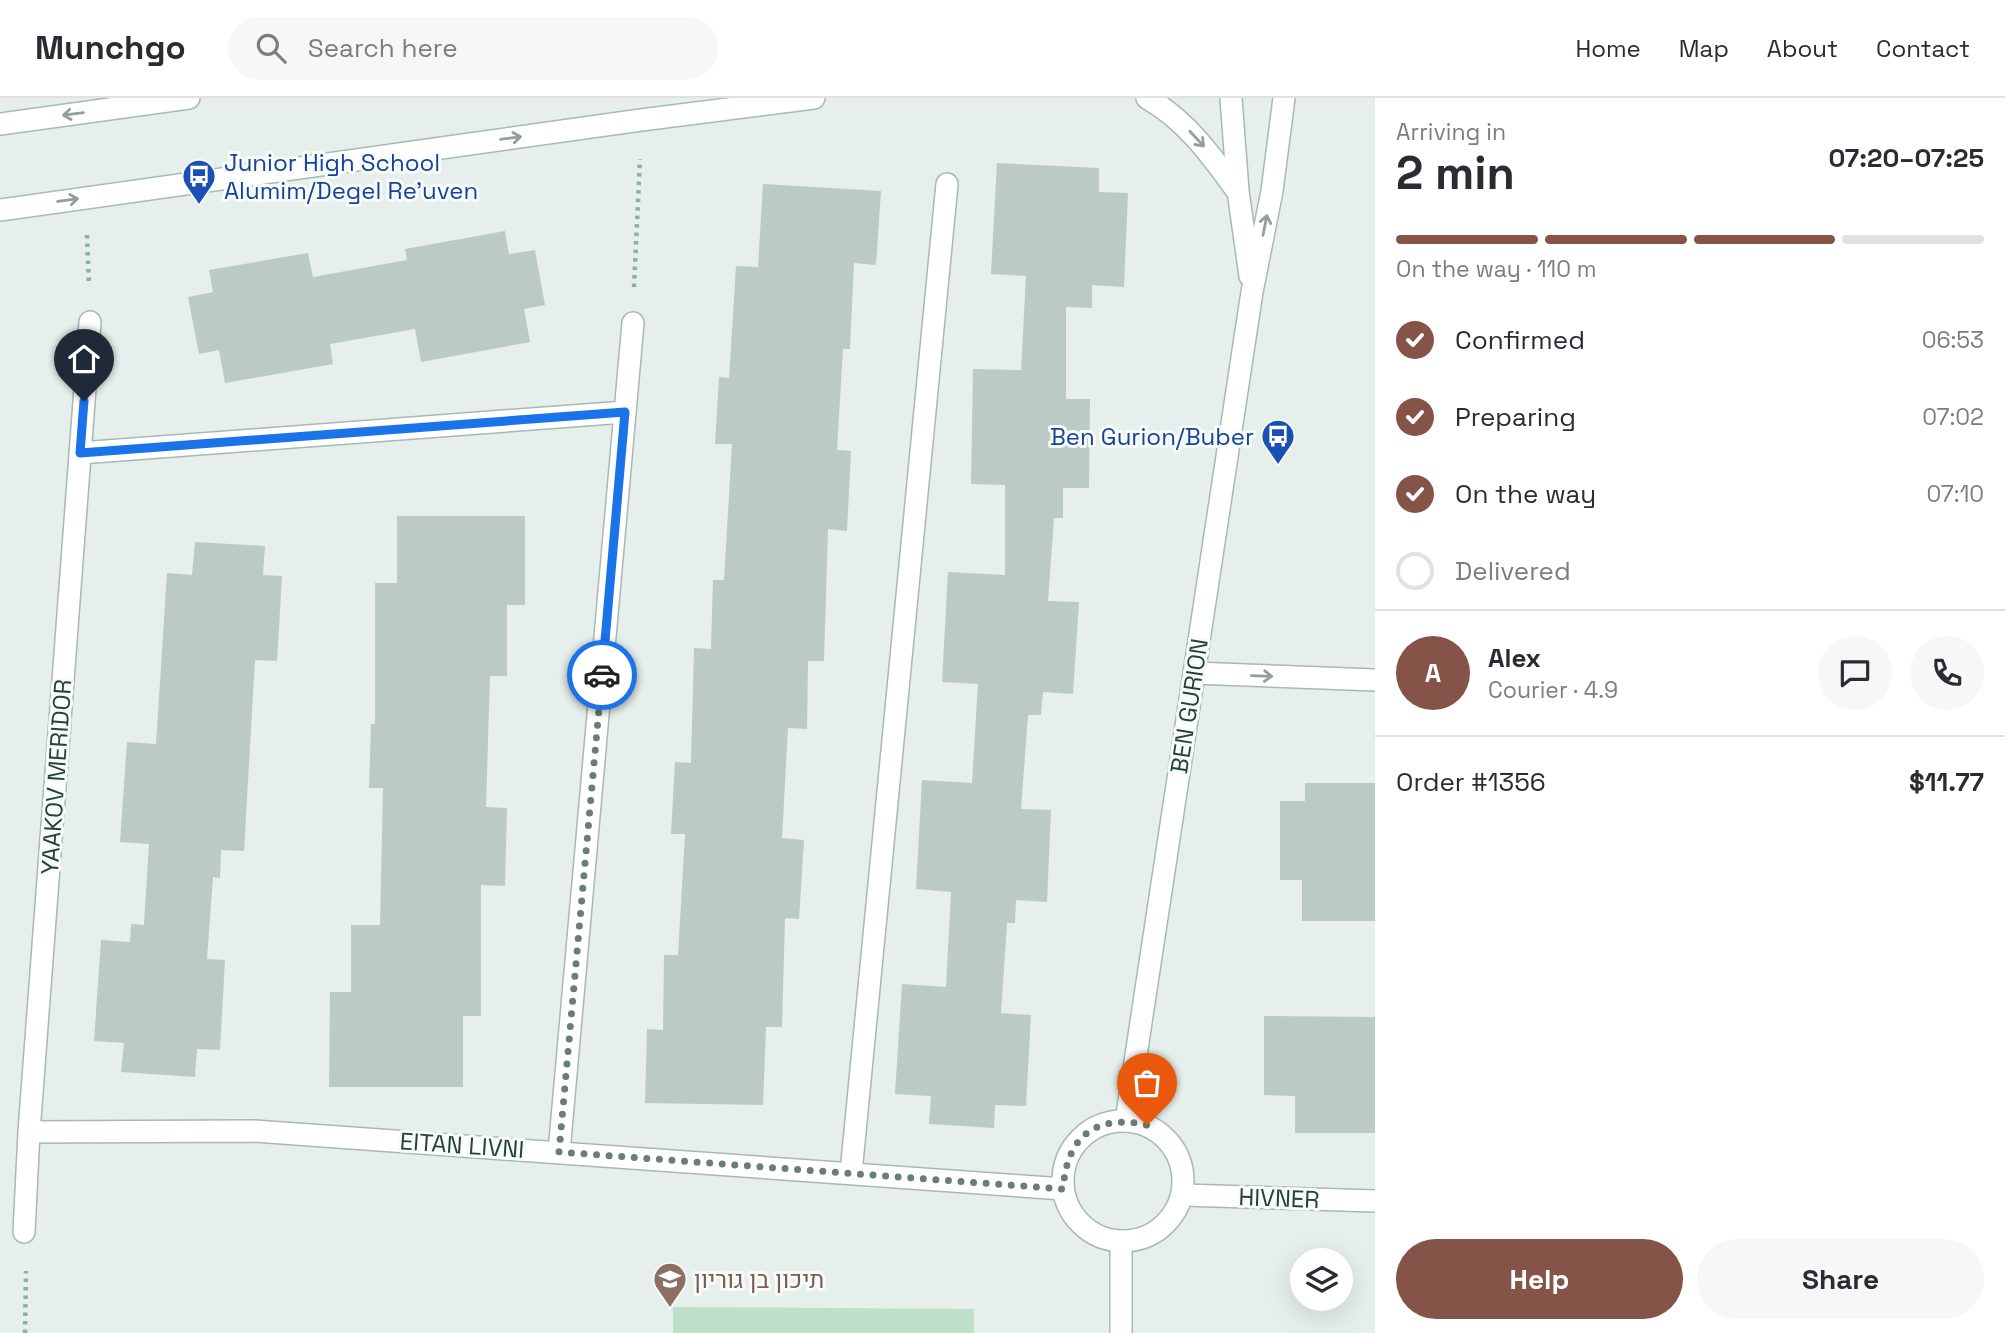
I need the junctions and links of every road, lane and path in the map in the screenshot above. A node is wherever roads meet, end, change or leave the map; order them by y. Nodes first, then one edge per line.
1 (189, 98) edge
2 (814, 98) edge
3 (1147, 98) edge
4 (1231, 98) edge
5 (1284, 98) edge
6 (674, 104) edge
7 (641, 120) junction
8 (0, 124) edge
9 (947, 184) dead end
10 (1238, 191) junction
11 (85, 198) junction
12 (0, 210) edge
13 (1252, 292) junction
14 (90, 322) joint
15 (633, 323) joint
16 (625, 412) junction
17 (80, 453) junction
18 (1194, 673) junction
19 (1375, 680) edge
20 (1126, 1121) junction
21 (29, 1132) junction
22 (559, 1152) junction
23 (851, 1173) junction
24 (1063, 1189) junction
25 (1182, 1195) junction
26 (1375, 1201) edge
27 (24, 1232) joint
28 (1121, 1242) junction
29 (25, 1333) edge
30 (1121, 1333) edge

1 -> 8 street
2 - 6 street
3 -> 10 street
4 - 10 street, BEN GURION
13 -> 5 street, BEN GURION
6 - 7 street
11 -> 7 street
7 - 15 path
9 - 23 street
10 - 13 street, BEN GURION
12 -> 11 street
11 - 14 path
13 - 18 street, BEN GURION
14 - 17 street, YAAKOV MERIDOR
15 - 16 street
16 - 17 street
16 - 22 street
17 - 21 street, YAAKOV MERIDOR
18 -> 19 street
18 - 20 street, BEN GURION
20 - 24 street
20 - 25 street
21 - 22 street, EITAN LIVNI
21 - 27 street, YAAKOV MERIDOR
22 - 23 street, EITAN LIVNI
23 - 24 street, EITAN LIVNI
24 - 28 street
25 - 26 street, HIVNER
25 - 28 street
27 - 29 path
28 - 30 street

